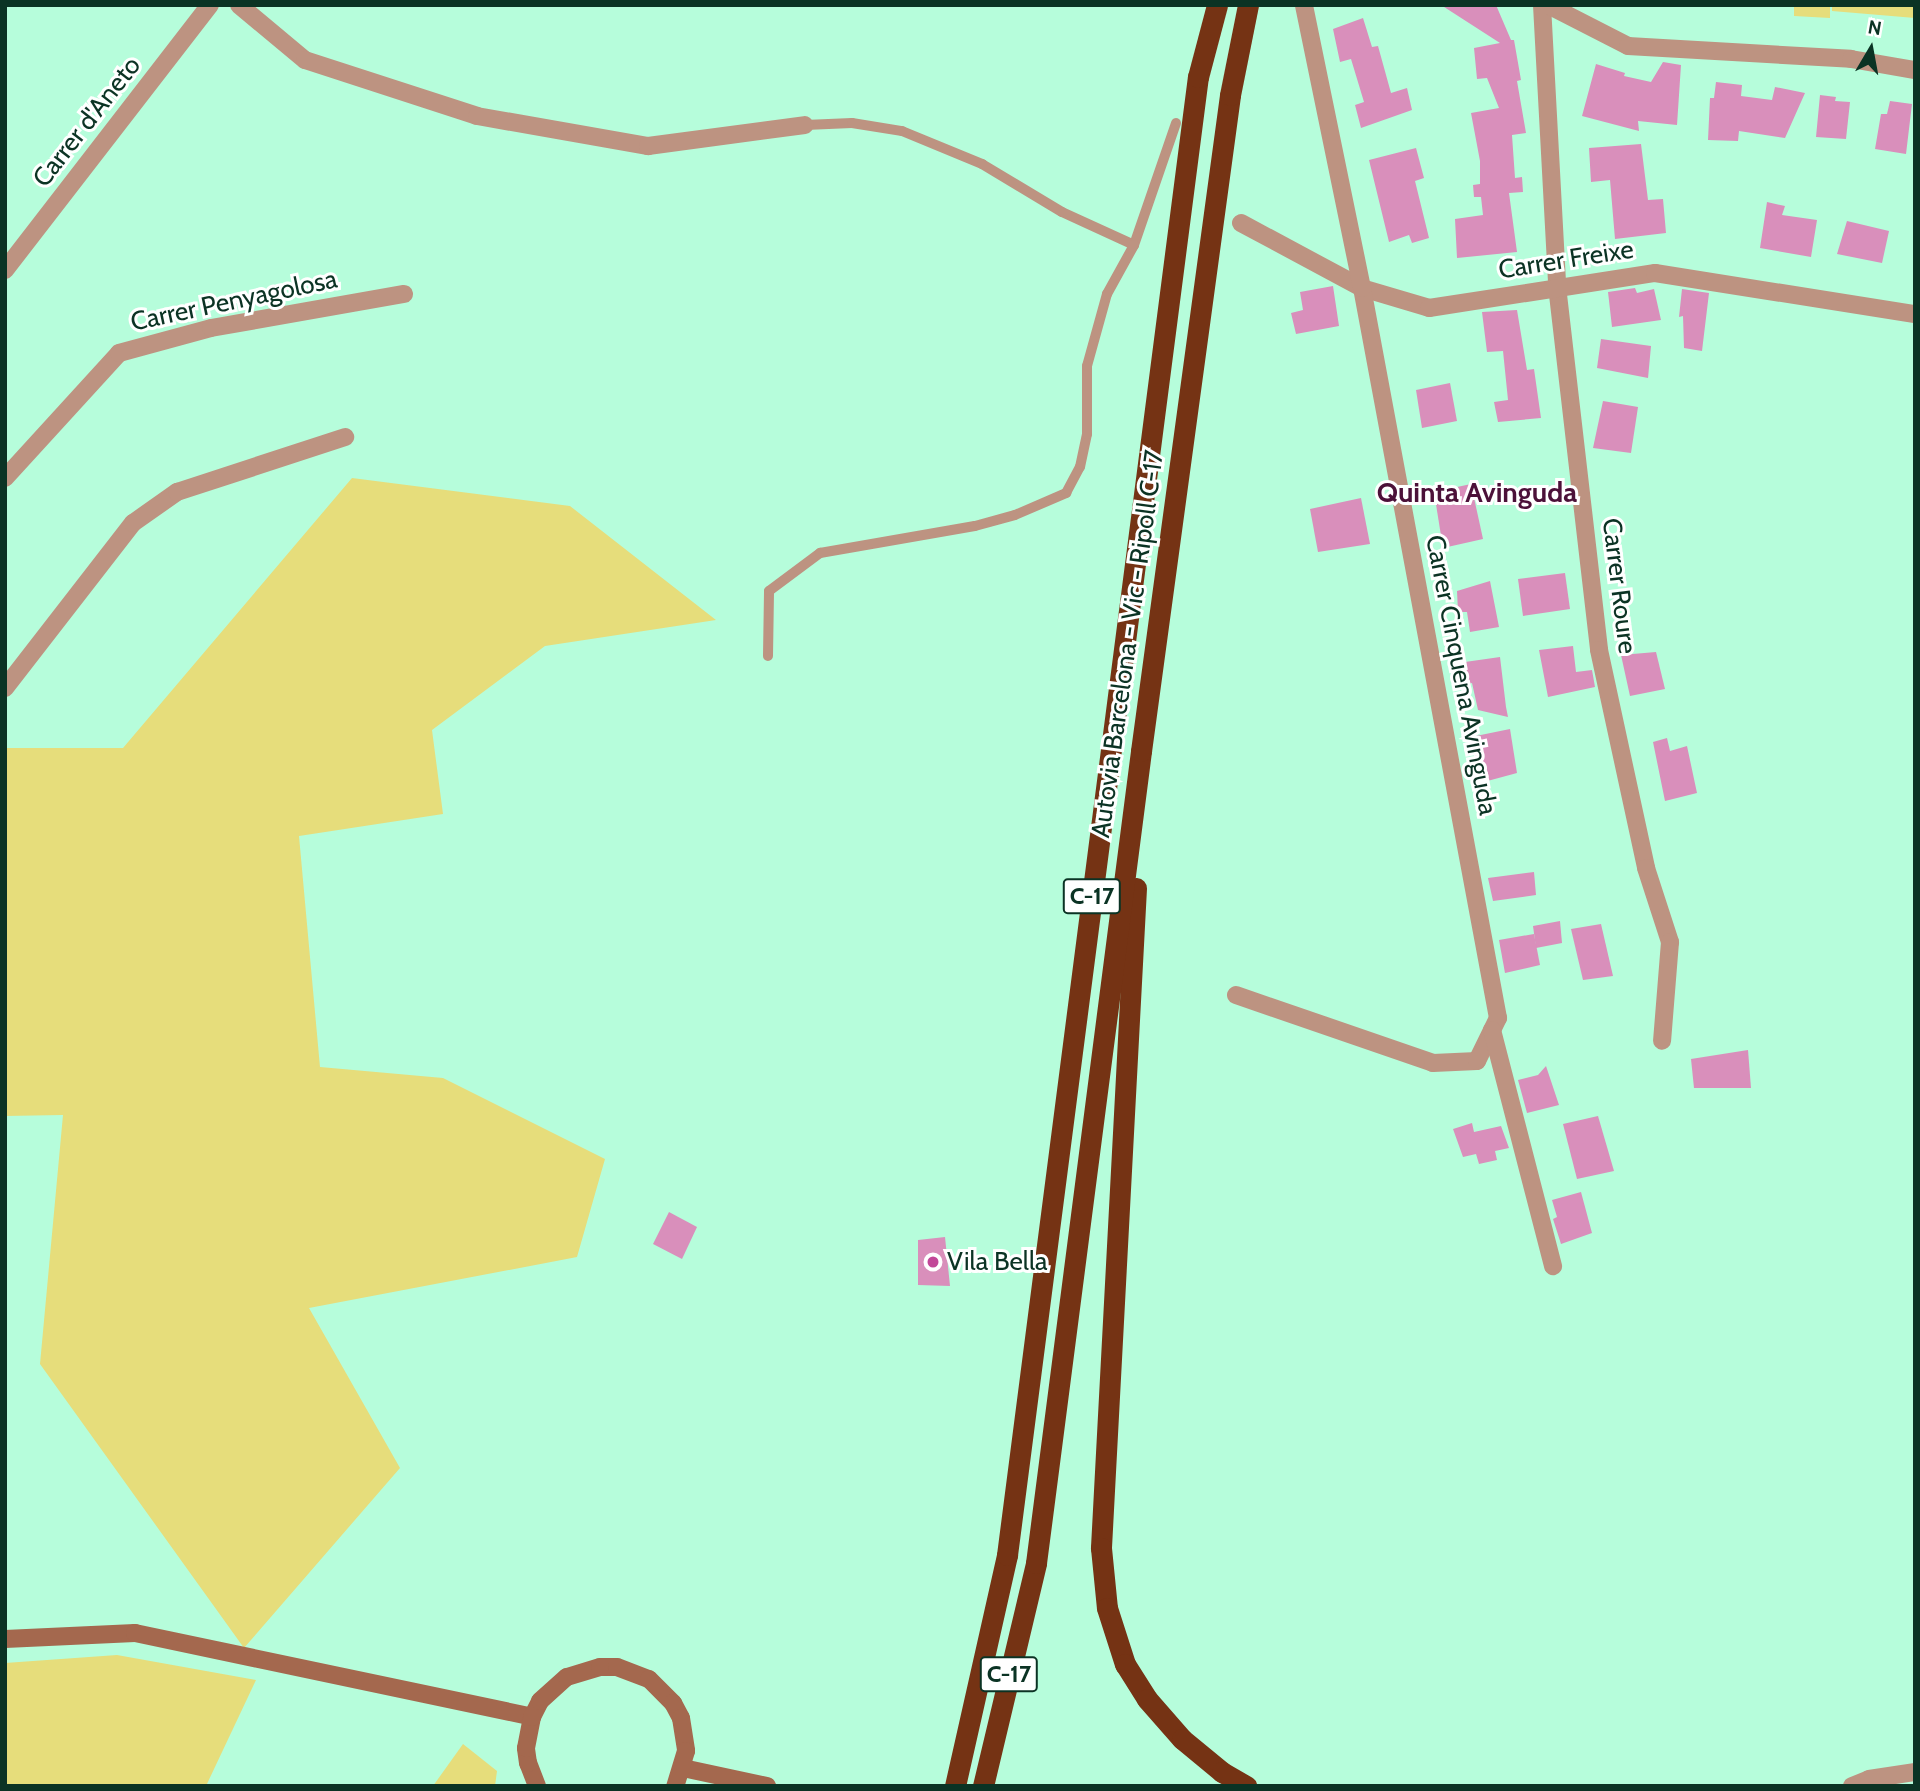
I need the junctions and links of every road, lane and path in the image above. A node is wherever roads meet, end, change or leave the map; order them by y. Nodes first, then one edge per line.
1 (210, 5) edge
2 (239, 5) edge
3 (1217, 5) edge
4 (1248, 5) edge
5 (1304, 5) edge
6 (1542, 5) edge
7 (1548, 5) edge
8 (1915, 70) edge
9 (1176, 123) dead end
10 (805, 125) joint
11 (1241, 223) dead end
12 (1134, 245) junction
13 (5, 270) edge
14 (1557, 286) junction
15 (1362, 288) junction
16 (404, 294) dead end
17 (1915, 314) edge
18 (345, 437) dead end
19 (5, 478) edge
20 (768, 656) dead end
21 (5, 688) edge
22 (1141, 751) junction
23 (1236, 995) dead end
24 (1492, 1030) junction
25 (1662, 1041) dead end
26 (1553, 1266) dead end
27 (5, 1639) edge
28 (531, 1717) junction
29 (683, 1768) junction
30 (1915, 1772) edge
31 (537, 1786) edge
32 (675, 1786) edge
33 (766, 1786) edge
34 (955, 1786) edge
35 (983, 1786) edge
36 (1246, 1786) edge
37 (1852, 1786) edge

1 - 13 street, Carrer d'Aneto
2 - 10 street
3 - 34 highway, Autovia Barcelona - Vic - Ripoll C-17 / C-17
4 - 22 highway, Autovia Barcelona - Vic - Ripoll C-17 / C-17
5 - 15 street, Carrer Cinquena Avinguda
6 - 14 street, Carrer Roure
7 - 8 street
9 - 12 lane
10 - 12 lane
11 - 15 street, Carrer Freixe
12 - 20 lane
14 - 15 street, Carrer Freixe
14 - 17 street, Carrer Freixe
14 - 25 street, Carrer Roure
15 - 24 street, Carrer Cinquena Avinguda
16 - 19 street, Carrer Penyagolosa
18 - 21 street
22 - 35 highway, Autovia Barcelona - Vic - Ripoll C-17 / C-17
22 - 36 highway
23 - 24 street, Carrer Cinquena Avinguda
24 - 26 street
27 - 28 street
28 - 29 street
28 - 31 street
29 - 32 street
29 - 33 street
30 - 37 street

